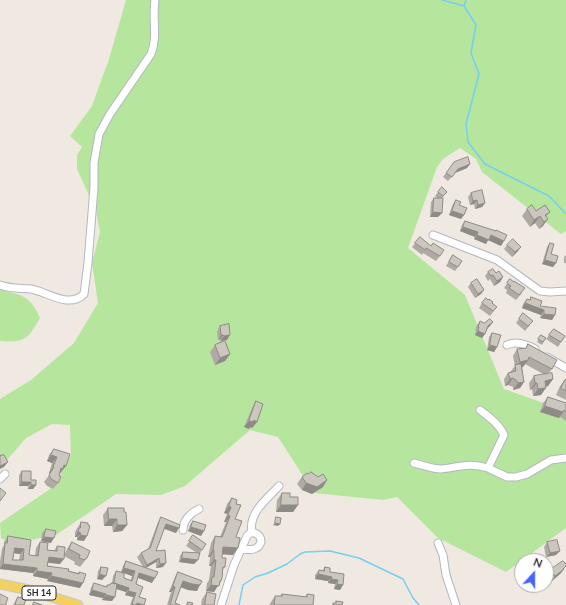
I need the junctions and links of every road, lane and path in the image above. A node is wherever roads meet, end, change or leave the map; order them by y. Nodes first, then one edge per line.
1 (155, 0) edge
2 (433, 235) dead end
3 (0, 285) edge
4 (566, 291) edge
5 (508, 345) dead end
6 (566, 368) edge
7 (480, 410) dead end
8 (566, 458) edge
9 (414, 463) dead end
10 (488, 468) junction
11 (279, 486) dead end
12 (198, 509) dead end
13 (183, 530) dead end
14 (252, 532) junction
15 (438, 543) dead end
16 (242, 549) junction
17 (0, 584) edge
18 (78, 605) edge
19 (221, 605) edge
20 (456, 605) edge

1 - 3 street
2 - 4 street
5 - 6 street
7 - 10 street
8 - 10 street
9 - 10 street
11 - 14 street
12 - 13 street
14 - 16 street
14 - 16 street
15 - 20 street
16 - 19 street
17 - 18 main road, SH 14

